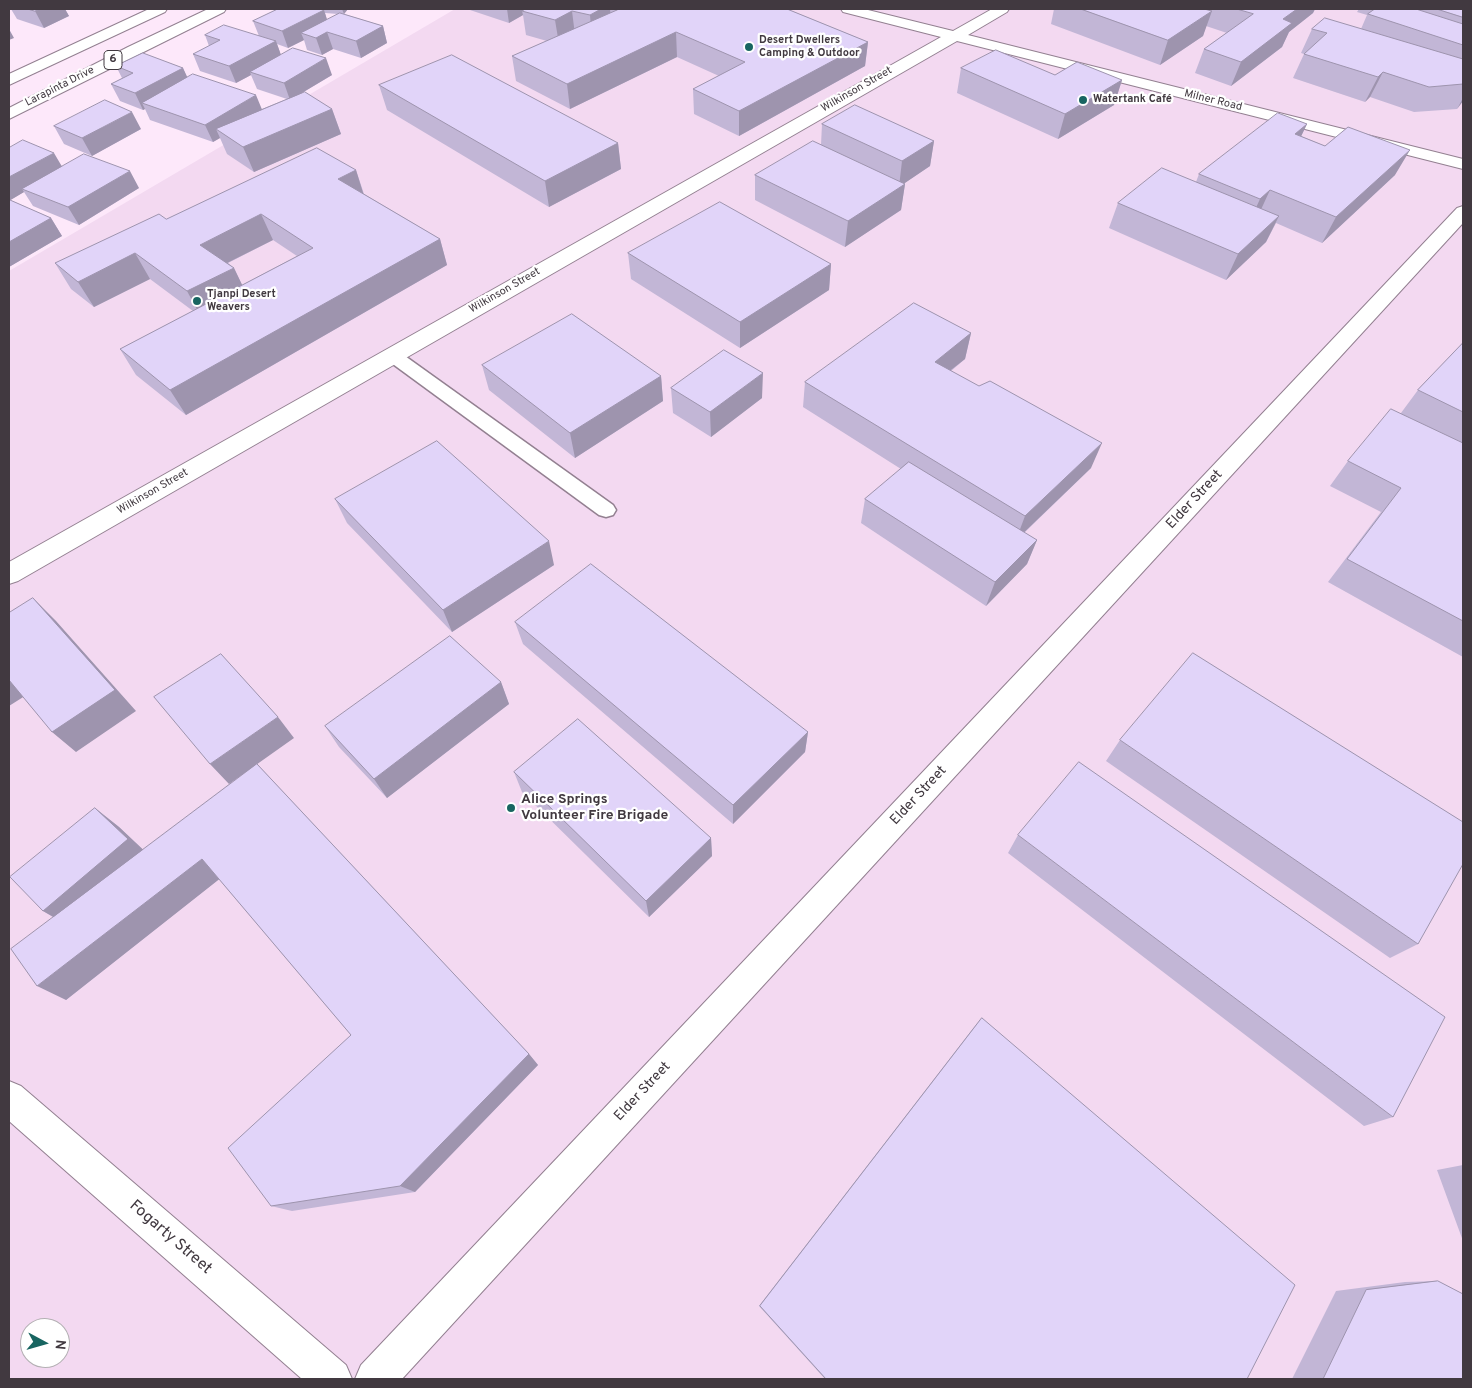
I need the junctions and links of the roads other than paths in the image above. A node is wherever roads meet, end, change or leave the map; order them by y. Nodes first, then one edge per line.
1 (160, 9) edge
2 (219, 9) edge
3 (848, 9) edge
4 (1002, 9) edge
5 (952, 36) junction
6 (9, 80) edge
7 (9, 114) edge
8 (1463, 164) edge
9 (1463, 212) edge
10 (392, 355) junction
11 (606, 510) dead end
12 (9, 574) edge
13 (9, 1098) edge
14 (332, 1379) edge
15 (375, 1379) edge

1 - 6 street, 6
2 - 7 street, Larapinta Drive / 6
3 - 5 street, Milner Road
4 - 5 street, Wilkinson Street
5 - 8 street, Milner Road
5 - 10 street, Wilkinson Street
9 - 15 street, Elder Street
10 - 11 lane
10 - 12 street, Wilkinson Street
13 - 14 street, Fogarty Street

